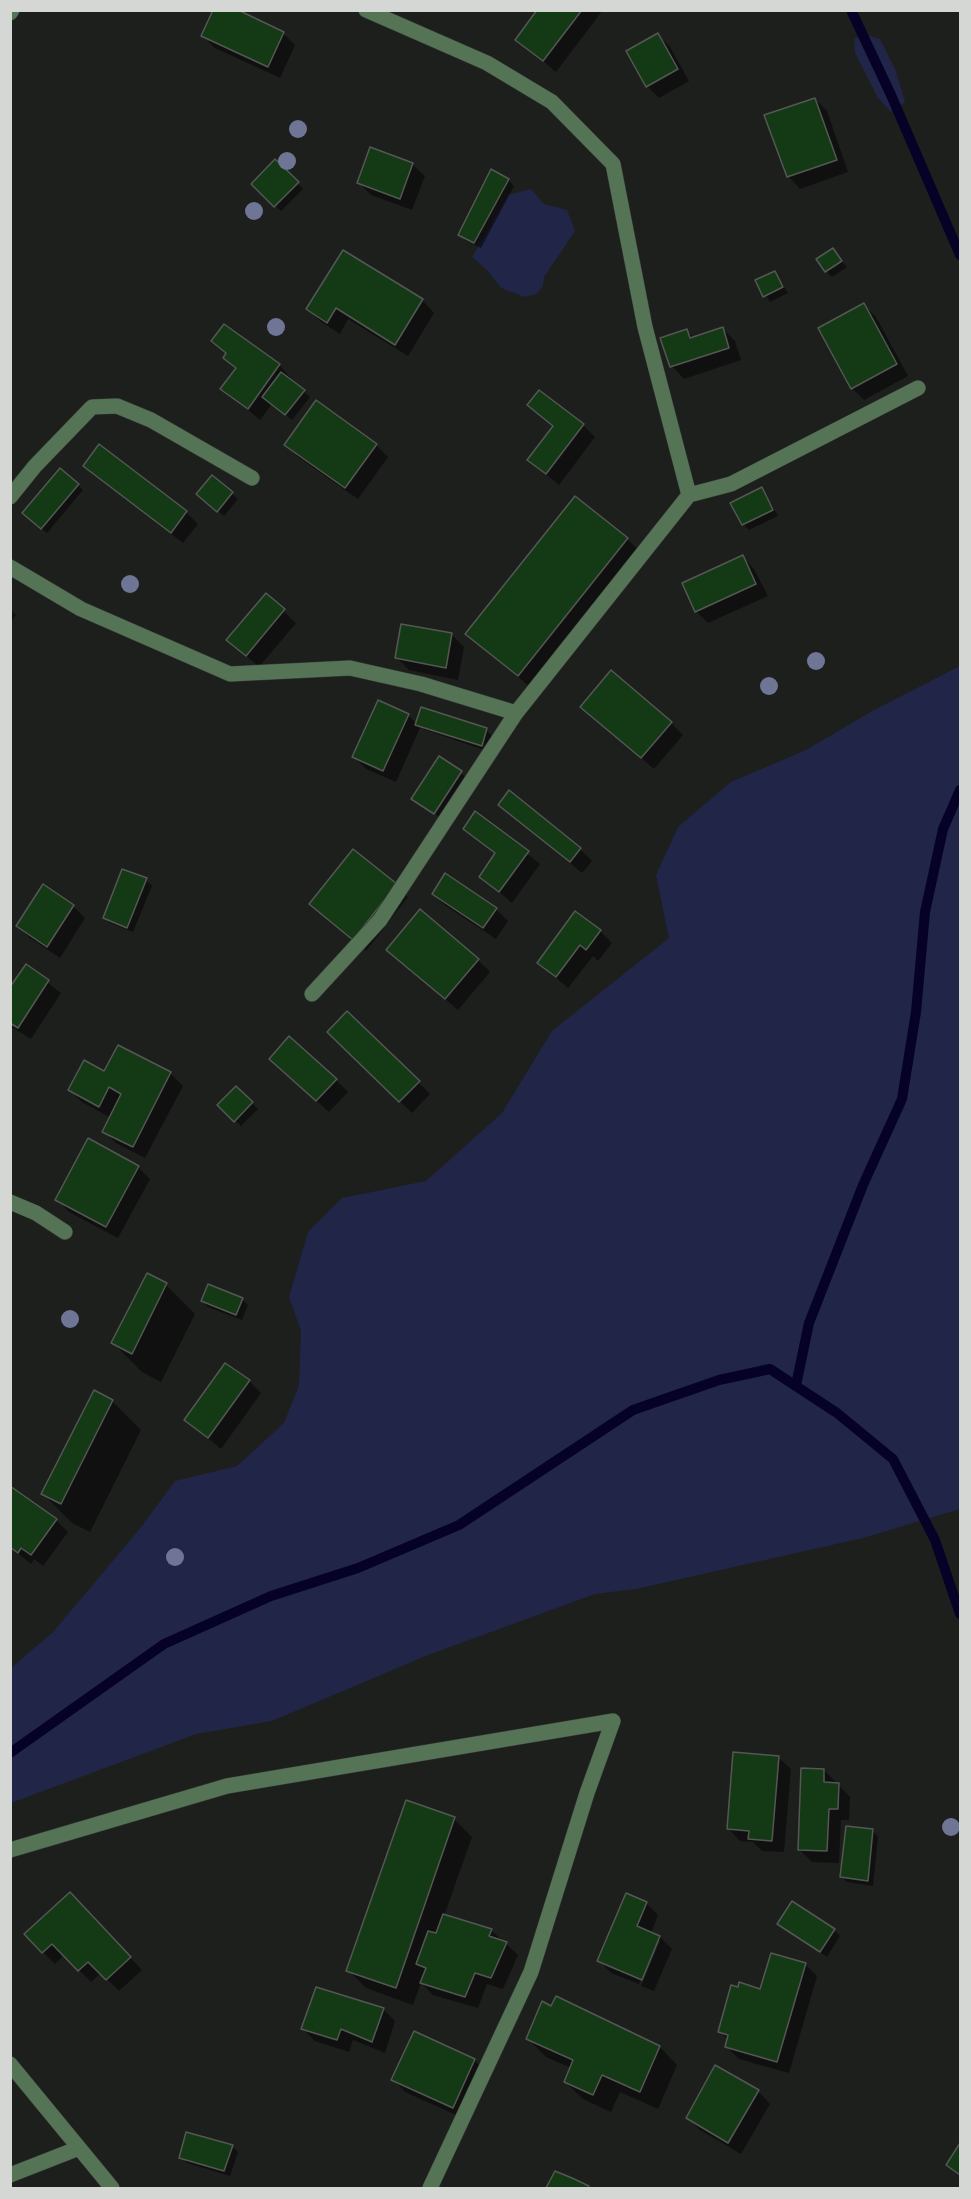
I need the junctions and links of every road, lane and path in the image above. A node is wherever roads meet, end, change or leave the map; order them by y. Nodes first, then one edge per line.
1 (367, 11) edge
2 (918, 388) dead end
3 (252, 478) dead end
4 (689, 495) junction
5 (10, 497) edge
6 (10, 567) edge
7 (516, 713) junction
8 (312, 994) dead end
9 (10, 1202) edge
10 (65, 1232) dead end
11 (10, 1850) edge
12 (10, 2064) edge
13 (79, 2148) junction
14 (10, 2175) edge
15 (112, 2188) edge
16 (430, 2188) edge

1 - 4 street
2 - 4 street
3 - 5 street
4 - 7 street
6 - 7 street
7 - 8 street
9 - 10 street
11 - 16 street
12 - 13 street
13 - 14 street
13 - 15 street

